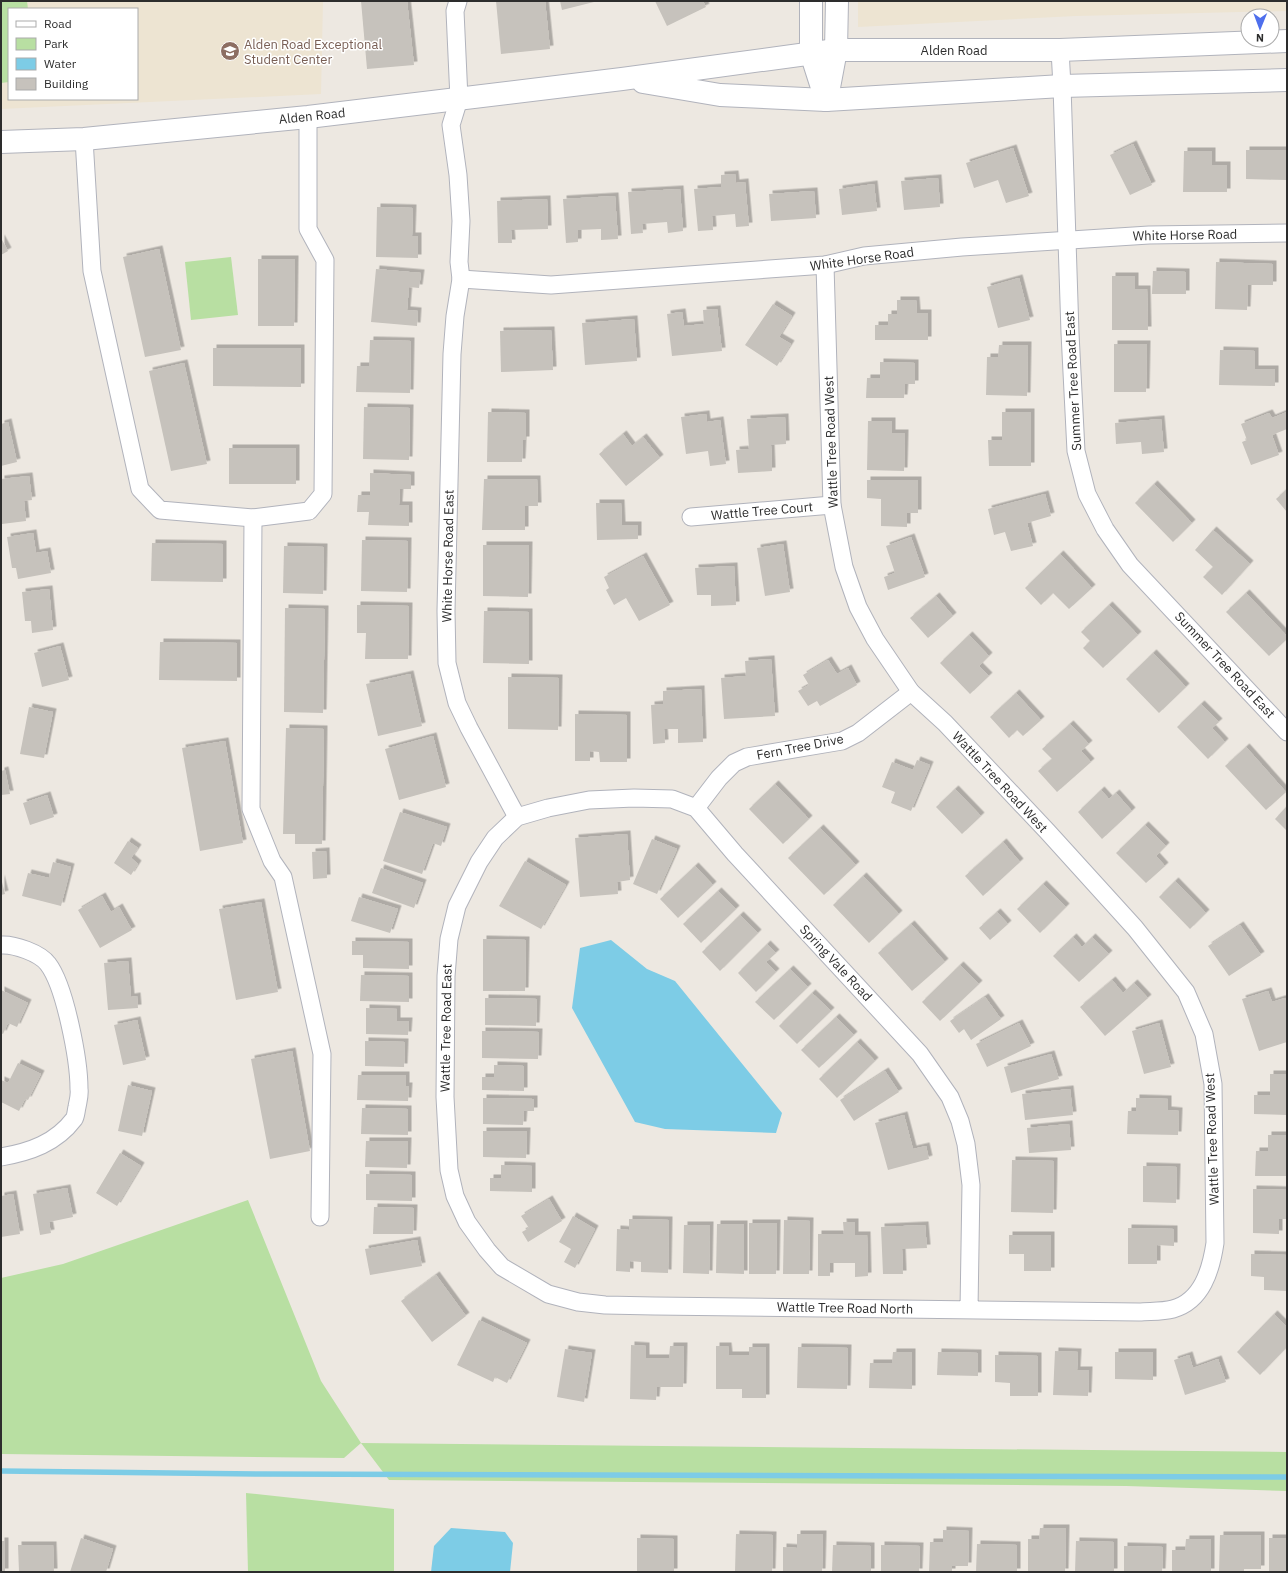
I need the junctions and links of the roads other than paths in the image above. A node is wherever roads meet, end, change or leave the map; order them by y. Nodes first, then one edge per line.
1 (458, 1) edge
2 (811, 1) edge
3 (837, 1) edge
4 (1287, 41) edge
5 (836, 50) junction
6 (1060, 50) junction
7 (811, 53) junction
8 (622, 79) junction
9 (1287, 80) edge
10 (1062, 86) junction
11 (459, 99) junction
12 (826, 100) junction
13 (308, 117) junction
14 (84, 139) junction
15 (1, 142) edge
16 (1287, 233) edge
17 (1067, 241) junction
18 (825, 265) junction
19 (461, 279) junction
20 (832, 505) junction
21 (691, 517) dead end
22 (253, 518) junction
23 (911, 692) junction
24 (1287, 732) edge
25 (696, 808) junction
26 (517, 817) junction
27 (1, 945) edge
28 (1, 1157) edge
29 (320, 1217) dead end
30 (487, 1250) joint
31 (1207, 1278) joint
32 (969, 1309) junction

1 - 11 street, White Horse Road East
2 - 7 street
3 - 5 street
4 - 6 street, Alden Road
5 - 6 street, Alden Road
5 - 7 street, Alden Road
5 - 12 street
6 - 10 street, Summer Tree Road East
7 - 8 street, Alden Road
7 - 12 street
8 - 11 street, Alden Road
8 - 12 street, Alden Road
9 - 10 street, Alden Road
10 - 12 street, Alden Road
10 - 17 street, Summer Tree Road East
11 - 13 street, Alden Road
11 - 19 street, White Horse Road East
13 - 14 street, Alden Road
13 - 22 street
14 - 15 street, Alden Road
14 - 22 street
16 - 17 street, White Horse Road
17 - 18 street, White Horse Road
17 - 24 street, Summer Tree Road East
18 - 19 street, White Horse Road
18 - 20 street, Wattle Tree Road West
19 - 26 street, White Horse Road East
20 - 21 street, Wattle Tree Court
20 - 23 street, Wattle Tree Road West
22 - 29 street
23 - 25 street, Fern Tree Drive
23 - 31 street, Wattle Tree Road West
25 - 26 street, Spring Vale Road
25 - 32 street, Spring Vale Road
26 - 30 street, Wattle Tree Road East
27 - 28 street
30 - 32 street, Wattle Tree Road North
31 - 32 street, Wattle Tree Road North

